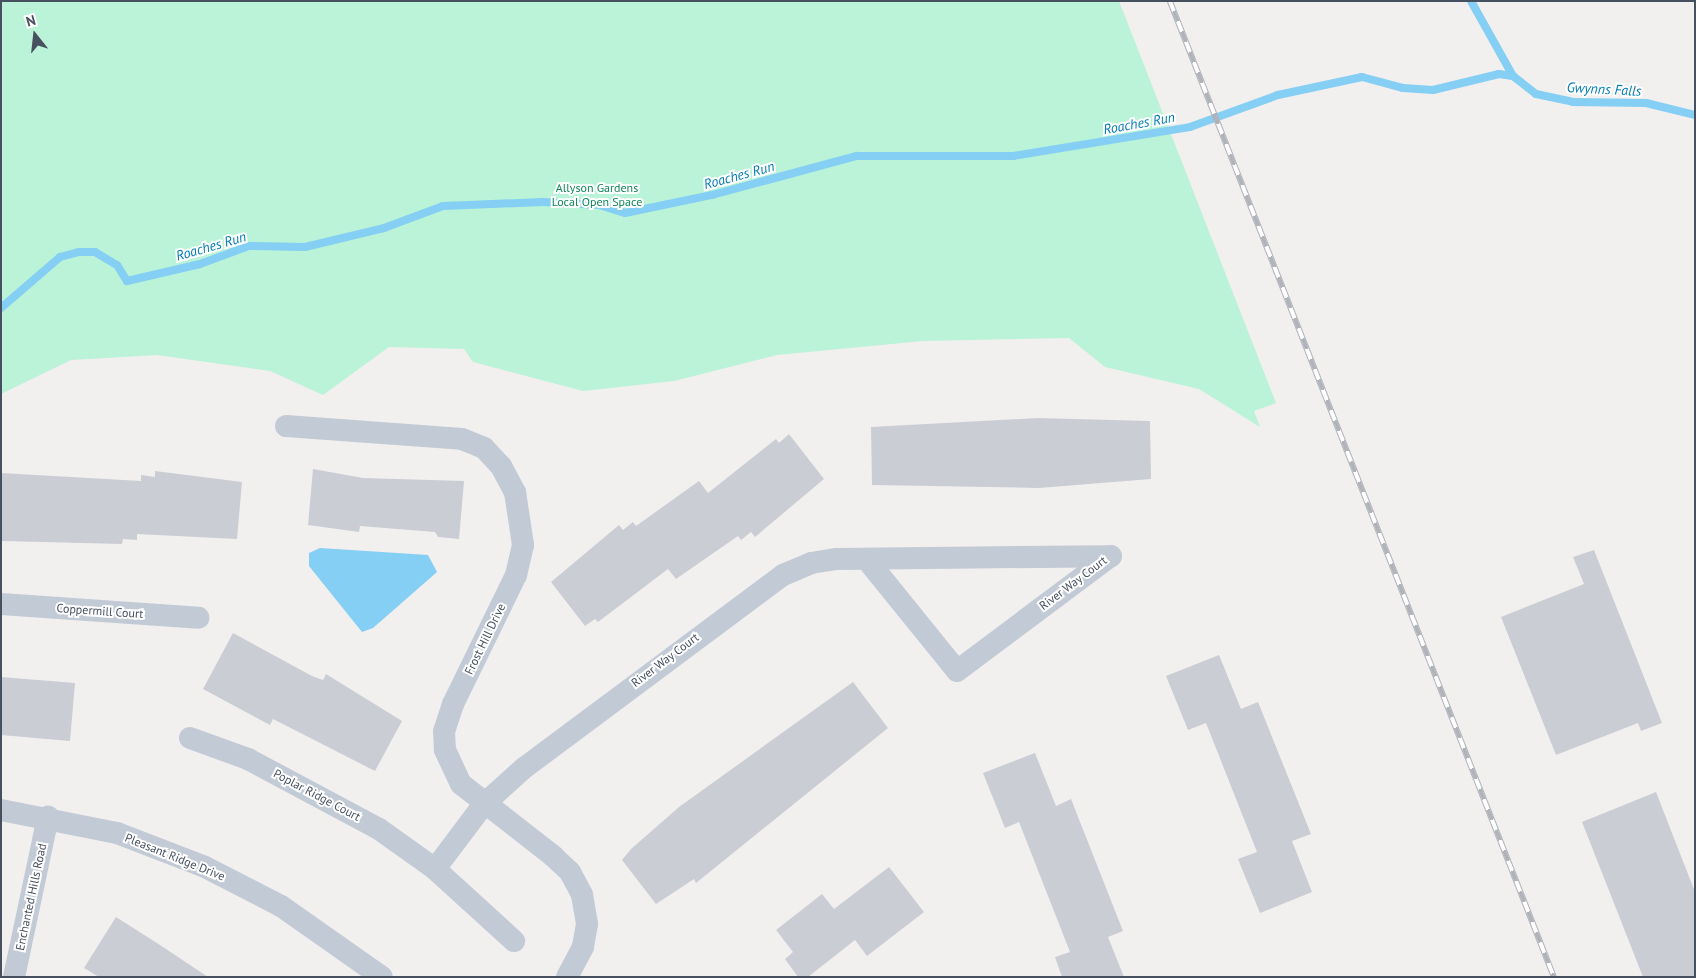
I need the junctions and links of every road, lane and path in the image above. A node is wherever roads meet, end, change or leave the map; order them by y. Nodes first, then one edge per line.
1 (286, 426) dead end
2 (868, 561) junction
3 (1, 604) edge
4 (199, 618) dead end
5 (190, 738) dead end
6 (483, 805) junction
7 (1, 810) edge
8 (48, 817) junction
9 (435, 869) junction
10 (514, 941) dead end
11 (14, 977) edge
12 (382, 977) edge
13 (567, 977) edge

1 - 6 street, Frost Hill Drive
2 - 2 street, River Way Court
2 - 6 street, River Way Court
3 - 4 street, Coppermill Court
5 - 9 street, Poplar Ridge Court
6 - 9 street
6 - 13 street, Frost Hill Drive
7 - 8 street, Pleasant Ridge Drive
8 - 11 street, Enchanted Hills Road
8 - 12 street, Pleasant Ridge Drive
9 - 10 street, Poplar Ridge Court

